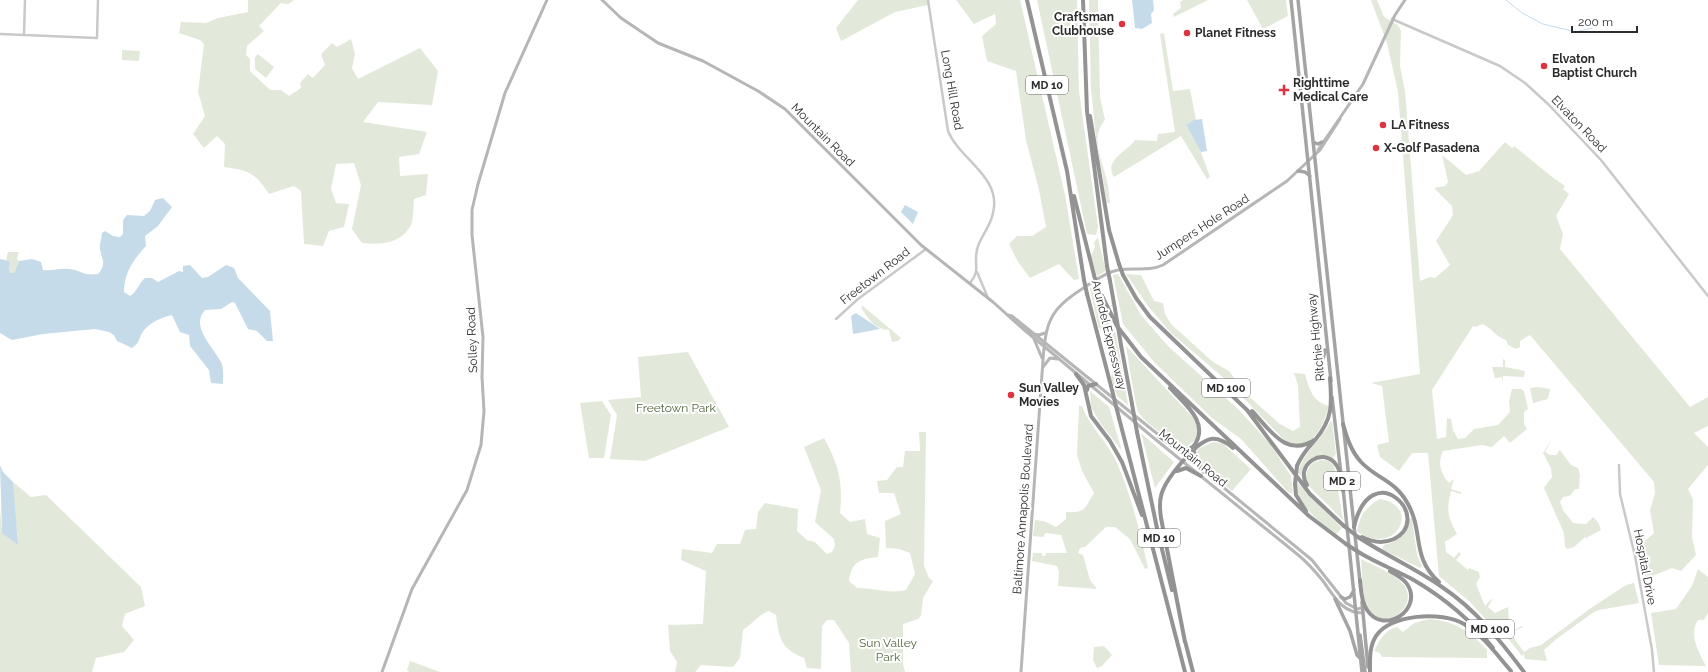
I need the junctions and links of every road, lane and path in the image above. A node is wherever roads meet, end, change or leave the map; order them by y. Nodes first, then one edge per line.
1 (25, 0) edge
2 (98, 0) edge
3 (547, 0) edge
4 (602, 0) edge
5 (928, 0) edge
6 (1027, 0) edge
7 (1083, 0) edge
8 (1291, 0) edge
9 (1298, 0) edge
10 (1405, 0) edge
11 (1392, 19) junction
12 (0, 34) edge
13 (24, 35) junction
14 (1088, 108) junction
15 (1340, 119) junction
16 (1313, 142) junction
17 (1322, 142) junction
18 (1318, 150) junction
19 (1313, 156) junction
20 (1308, 162) junction
21 (1067, 171) junction
22 (1298, 171) junction
23 (1310, 176) junction
24 (926, 249) junction
25 (977, 272) junction
26 (970, 283) junction
27 (1708, 296) edge
28 (988, 298) junction
29 (1323, 317) junction
30 (836, 319) dead end
31 (1046, 333) junction
32 (1034, 336) junction
33 (1326, 343) junction
34 (1044, 345) junction
35 (1335, 351) junction
36 (1042, 360) junction
37 (1061, 361) junction
38 (1316, 364) dead end
39 (1152, 367) junction
40 (1042, 368) junction
41 (1076, 374) junction
42 (1330, 378) junction
43 (1216, 379) junction
44 (1096, 384) junction
45 (1090, 385) junction
46 (1086, 393) junction
47 (1343, 424) junction
48 (1159, 436) junction
49 (1316, 439) junction
50 (1196, 445) junction
51 (1184, 459) junction
52 (1619, 465) dead end
53 (1203, 474) junction
54 (1265, 474) junction
55 (1171, 476) junction
56 (1343, 490) junction
57 (1324, 508) junction
58 (1354, 527) junction
59 (1358, 536) junction
60 (1152, 544) junction
61 (1346, 544) junction
62 (1370, 559) junction
63 (1360, 580) junction
64 (1354, 587) junction
65 (1449, 592) junction
66 (1341, 597) junction
67 (1336, 599) junction
68 (1363, 610) junction
69 (1357, 611) junction
70 (1359, 630) junction
71 (1186, 642) junction
72 (1360, 658) junction
73 (382, 672) edge
74 (1021, 672) edge
75 (1185, 672) edge
76 (1193, 672) edge
77 (1363, 672) edge
78 (1369, 672) edge
79 (1512, 672) edge
80 (1524, 672) edge
81 (1654, 672) edge

1 - 13 street
2 - 13 street
3 - 73 main road, Solley Road
4 - 24 main road, Mountain Road
5 - 25 street, Long Hill Road
6 - 21 highway, Arundel Expressway / MD 10
7 - 14 highway, Arundel Expressway / MD 10
8 - 20 main road, Ritchie Highway / MD 2
9 - 16 main road, Ritchie Highway / MD 2
10 - 11 main road, Jumpers Hole Road
11 - 15 main road, Jumpers Hole Road
11 - 27 street, Elvaton Road
12 - 13 street
14 - 43 highway, MD 100, bridge
14 - 71 highway, Arundel Expressway / MD 10, bridge
15 - 17 main road, Jumpers Hole Road
15 - 18 main road, Jumpers Hole Road
16 - 17 main road
16 - 19 main road, Ritchie Highway / MD 2
17 - 18 main road, Jumpers Hole Road
18 - 19 main road, Jumpers Hole Road
19 - 20 main road, Jumpers Hole Road
19 - 35 main road, Ritchie Highway / MD 2
20 - 22 main road, Jumpers Hole Road
20 - 23 main road, Ritchie Highway / MD 2
21 - 39 highway, MD 100, bridge
21 - 60 highway, Arundel Expressway / MD 10, bridge
22 - 23 main road
22 - 31 main road, Jumpers Hole Road
23 - 29 main road, Ritchie Highway / MD 2
24 - 26 main road, Mountain Road
24 - 30 street, Freetown Road
25 - 26 street
25 - 28 street
26 - 28 main road, Mountain Road
28 - 32 main road, Mountain Road
29 - 33 main road, Ritchie Highway / MD 2
29 - 35 main road
31 - 32 main road
31 - 34 main road, Jumpers Hole Road
32 - 34 main road, Mountain Road
32 - 36 main road
33 - 38 main road
33 - 42 main road, Ritchie Highway / MD 2
34 - 36 main road, Baltimore Annapolis Boulevard
34 - 37 main road, Mountain Road
34 - 44 main road, Mountain Road
35 - 47 main road, Ritchie Highway / MD 2
36 - 40 main road, Baltimore Annapolis Boulevard
37 - 40 main road
37 - 41 main road, Mountain Road
39 - 50 highway
39 - 54 highway, MD 100
40 - 74 main road, Baltimore Annapolis Boulevard
41 - 45 main road, Mountain Road
41 - 46 highway
42 - 49 highway
42 - 56 main road, Ritchie Highway / MD 2
43 - 49 highway
43 - 57 highway, MD 100
44 - 45 highway
44 - 48 main road, Mountain Road
45 - 46 highway
45 - 51 main road, Mountain Road
46 - 60 highway
47 - 58 main road, Ritchie Highway / MD 2
47 - 65 highway
48 - 50 highway
48 - 51 main road, Mountain Road
49 - 61 highway, bridge
50 - 51 highway
50 - 53 highway
50 - 54 highway
51 - 53 main road, Mountain Road
51 - 55 highway
52 - 81 street, Hospital Drive
53 - 55 highway
53 - 66 main road, Mountain Road
53 - 67 main road, Mountain Road
54 - 61 highway, MD 100
55 - 71 highway
56 - 57 highway
56 - 64 main road, Ritchie Highway / MD 2
57 - 59 highway, MD 100, bridge
58 - 59 highway
58 - 63 main road, Ritchie Highway / MD 2
59 - 65 highway, MD 100
60 - 75 highway, Arundel Expressway / MD 10
61 - 62 highway, MD 100, bridge
62 - 63 highway
62 - 79 highway, MD 100
63 - 68 main road, Ritchie Highway / MD 2
64 - 66 main road
64 - 69 main road, Ritchie Highway / MD 2
65 - 80 highway, MD 100
66 - 69 main road, Mountain Road
67 - 69 main road, Mountain Road
67 - 72 main road
68 - 69 main road
68 - 78 main road, Ritchie Highway / MD 2
69 - 70 main road, Ritchie Highway / MD 2
70 - 72 main road, Ritchie Highway / MD 2
70 - 77 main road
71 - 76 highway, Arundel Expressway / MD 10
72 - 77 main road, Ritchie Highway / MD 2
78 - 79 highway

